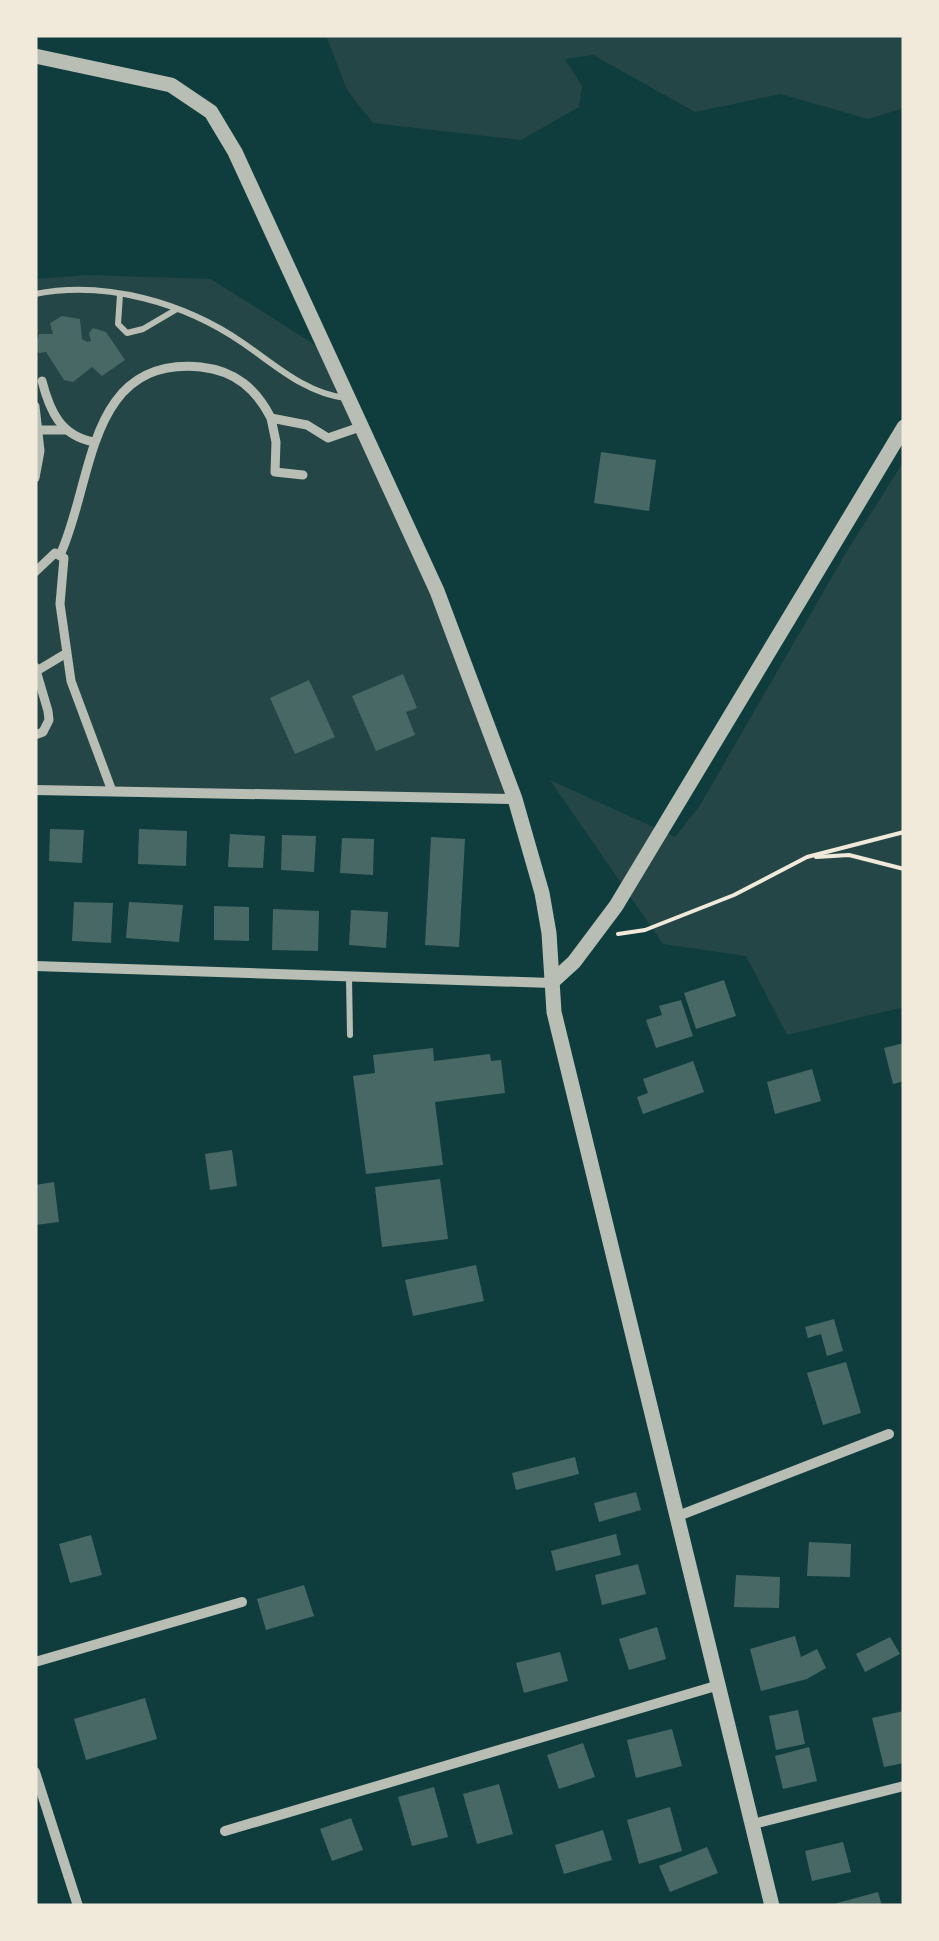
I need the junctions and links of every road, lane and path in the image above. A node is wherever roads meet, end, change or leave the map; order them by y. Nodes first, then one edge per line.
1 (35, 56) edge
2 (35, 294) edge
3 (120, 295) junction
4 (178, 308) junction
5 (42, 382) dead end
6 (351, 399) junction
7 (35, 406) edge
8 (272, 418) junction
9 (364, 426) junction
10 (904, 427) edge
11 (65, 430) junction
12 (37, 431) edge
13 (94, 442) junction
14 (303, 476) dead end
15 (35, 478) edge
16 (60, 554) junction
17 (35, 572) edge
18 (65, 654) junction
19 (35, 670) edge
20 (35, 735) edge
21 (35, 790) edge
22 (112, 791) junction
23 (515, 799) junction
24 (904, 832) edge
25 (806, 858) junction
26 (904, 869) edge
27 (593, 938) junction
28 (35, 966) edge
29 (349, 977) junction
30 (551, 983) junction
31 (350, 1035) dead end
32 (889, 1434) dead end
33 (678, 1516) junction
34 (242, 1602) dead end
35 (35, 1662) edge
36 (719, 1685) junction
37 (35, 1772) edge
38 (904, 1786) edge
39 (753, 1824) junction
40 (225, 1830) dead end
41 (78, 1906) edge
42 (772, 1906) edge

1 - 6 street
2 - 3 lane
3 - 4 lane
3 - 4 lane
4 - 6 lane
5 - 11 street
6 - 9 street
7 - 12 street
8 - 9 street
8 - 13 street
8 - 14 street
9 - 23 street
10 - 27 street
11 - 12 street
11 - 13 street
12 - 15 street
13 - 16 street
16 - 17 street
16 - 18 street
18 - 19 street
18 - 22 street
19 - 20 street
21 - 22 street
22 - 23 street
23 - 30 street
24 - 25 path
25 - 26 path
25 - 27 path
27 - 30 street
28 - 29 street
29 - 30 street
29 - 31 lane
30 - 33 street
32 - 33 street
33 - 36 street
34 - 35 street
36 - 39 street
36 - 40 street
37 - 41 street
38 - 39 street
39 - 42 street

